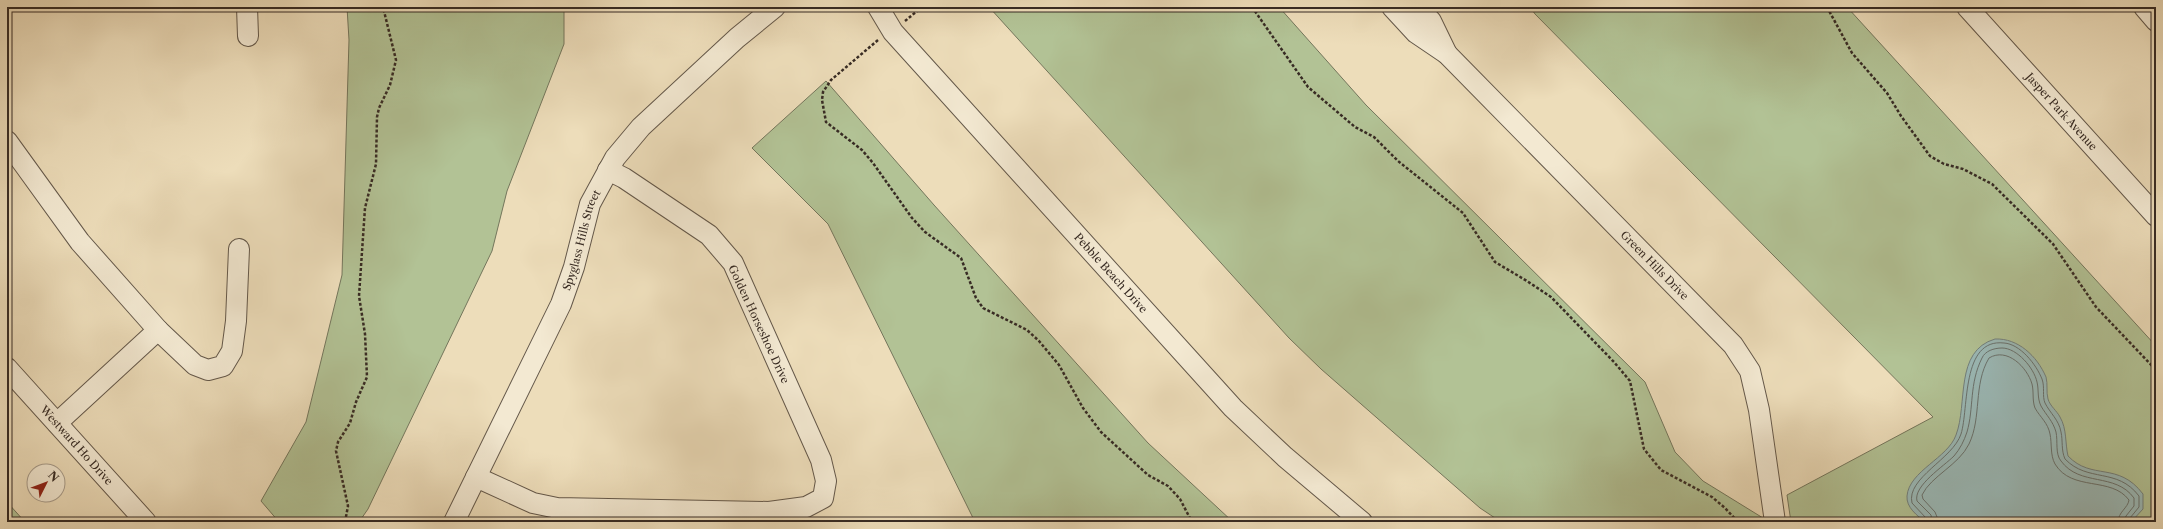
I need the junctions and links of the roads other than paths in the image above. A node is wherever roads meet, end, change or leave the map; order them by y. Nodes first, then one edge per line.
1 (247, 7) edge
2 (775, 7) edge
3 (878, 7) edge
4 (1392, 7) edge
5 (1418, 7) edge
6 (1967, 7) edge
7 (2144, 7) edge
8 (2156, 21) edge
9 (248, 36) dead end
10 (1447, 54) junction
11 (7, 140) edge
12 (608, 170) junction
13 (2156, 216) edge
14 (239, 249) dead end
15 (158, 330) junction
16 (7, 368) edge
17 (57, 423) junction
18 (476, 477) junction
19 (146, 522) edge
20 (454, 522) edge
21 (1362, 522) edge
22 (1775, 522) edge

1 - 9 street
2 - 12 street, Spyglass Hills Street
3 - 21 street, Pebble Beach Drive
4 - 10 street, Green Hills Drive
5 - 10 street, Green Hills Drive
6 - 13 street, Jasper Park Avenue
7 - 8 street
10 - 22 street, Green Hills Drive
11 - 15 street
12 - 18 street, Spyglass Hills Street
12 - 18 street, Golden Horseshoe Drive
14 - 15 street
15 - 17 street
16 - 17 street, Westward Ho Drive
17 - 19 street, Westward Ho Drive
18 - 20 street, Spyglass Hills Street

